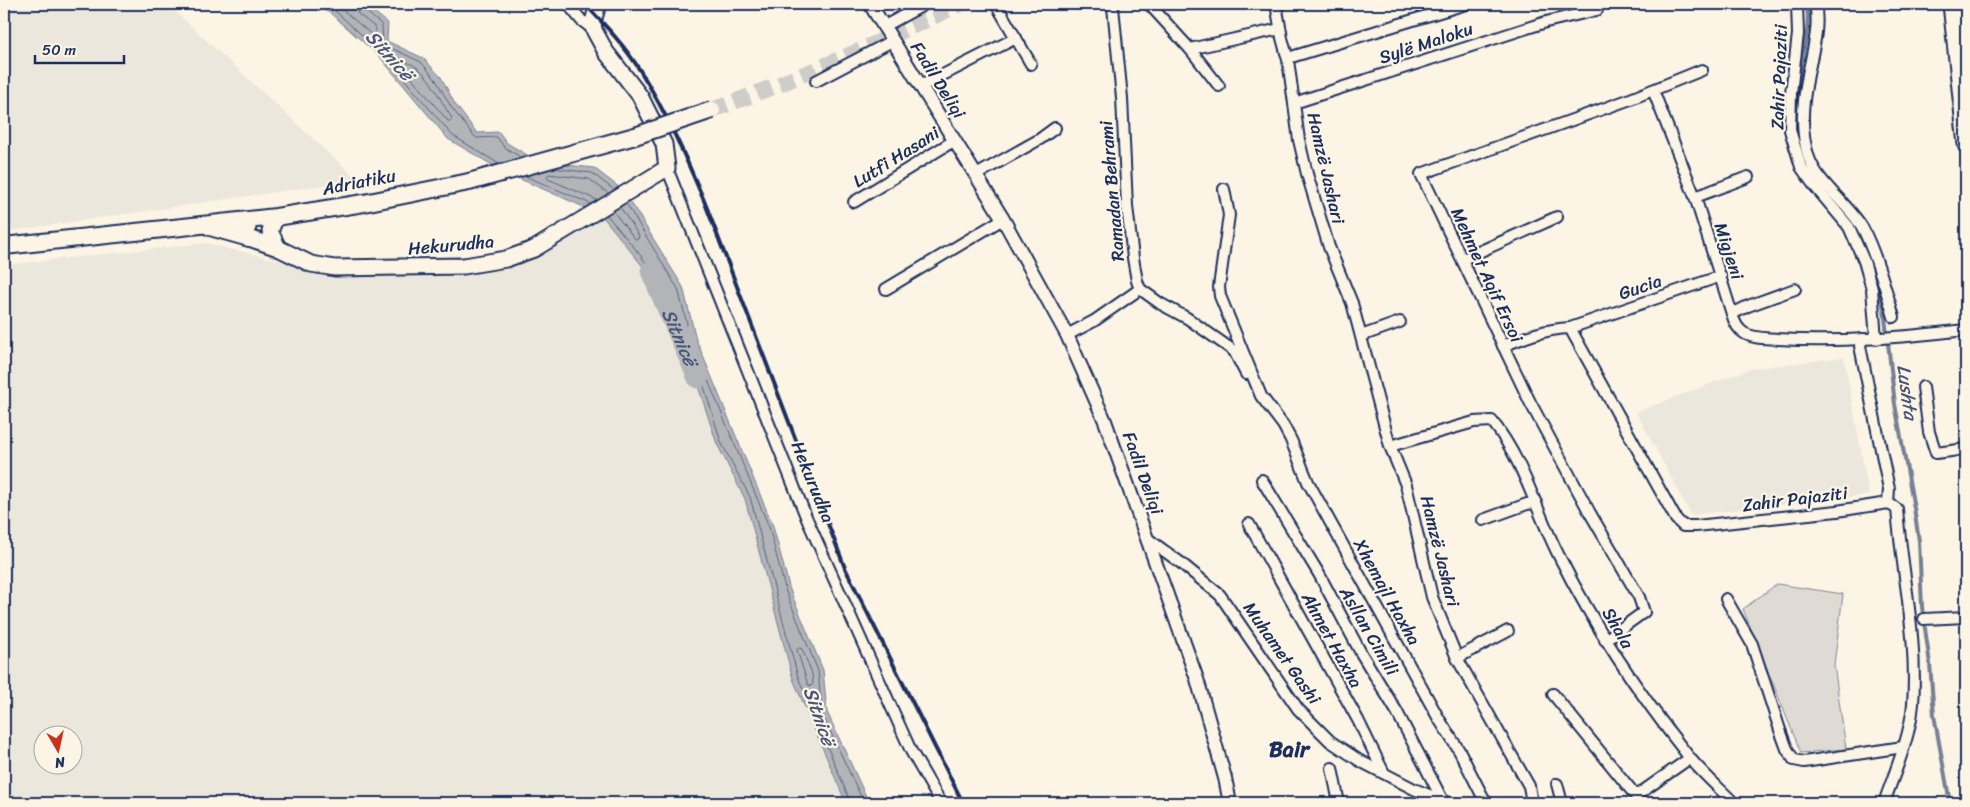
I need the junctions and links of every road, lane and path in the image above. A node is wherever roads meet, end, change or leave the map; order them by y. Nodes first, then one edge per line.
1 (568, 4) edge
2 (598, 4) edge
3 (870, 4) edge
4 (925, 4) edge
5 (996, 4) edge
6 (1114, 4) edge
7 (1149, 4) edge
8 (1276, 4) edge
9 (1466, 4) edge
10 (1951, 4) edge
11 (1964, 4) edge
12 (1816, 7) edge
13 (1797, 9) edge
14 (1597, 10) dead end
15 (884, 27) junction
16 (1280, 29) junction
17 (594, 30) junction
18 (1962, 36) edge
19 (1016, 38) junction
20 (892, 41) junction
21 (1190, 49) junction
22 (1288, 58) junction
23 (1031, 64) dead end
24 (1702, 70) dead end
25 (816, 82) dead end
26 (921, 86) junction
27 (1219, 86) dead end
28 (1653, 90) junction
29 (1294, 103) junction
30 (712, 110) tunnel mouth
31 (1055, 128) dead end
32 (955, 140) junction
33 (1966, 145) edge
34 (666, 168) junction
35 (976, 175) junction
36 (1748, 177) dead end
37 (1224, 189) dead end
38 (1695, 197) junction
39 (854, 202) dead end
40 (276, 217) junction
41 (1557, 217) dead end
42 (1003, 219) junction
43 (252, 220) junction
44 (206, 226) junction
45 (249, 238) junction
46 (4, 246) edge
47 (278, 248) junction
48 (1463, 259) junction
49 (1721, 276) junction
50 (886, 289) dead end
51 (1140, 289) junction
52 (1794, 289) dead end
53 (1732, 314) junction
54 (1894, 317) dead end
55 (1400, 322) dead end
56 (1570, 328) junction
57 (1966, 330) edge
58 (1067, 335) junction
59 (1361, 336) junction
60 (1862, 339) junction
61 (1879, 339) junction
62 (1503, 346) junction
63 (1923, 387) dead end
64 (1261, 396) junction
65 (1390, 446) junction
66 (1966, 449) edge
67 (1262, 480) dead end
68 (1536, 503) junction
69 (1888, 503) junction
70 (1483, 520) dead end
71 (1249, 524) dead end
72 (1148, 539) junction
73 (1726, 599) dead end
74 (1966, 617) edge
75 (1924, 619) dead end
76 (1508, 631) dead end
77 (1606, 640) junction
78 (1457, 658) junction
79 (1553, 694) dead end
80 (1903, 747) junction
81 (1690, 758) junction
82 (1332, 768) dead end
83 (1385, 774) junction
84 (1557, 784) dead end
85 (1446, 802) edge
86 (941, 803) edge
87 (1230, 803) edge
88 (1339, 803) edge
89 (1486, 803) edge
90 (1532, 803) edge
91 (1562, 803) edge
92 (1734, 803) edge
93 (1884, 803) edge

1 - 17 street
2 - 17 main road
3 - 15 street, Fadil Deliqi
4 - 15 street
5 - 19 street
6 - 51 street, Ramadan Behrami
7 - 21 street
8 - 16 street, Hamzë Jashari
9 - 22 street
10 - 18 main road
11 - 18 main road
12 - 13 street
12 - 54 street
13 - 61 street, Zahir Pajaziti
14 - 29 street, Sylë Maloku
15 - 20 street, Fadil Deliqi
16 - 21 street
16 - 22 street, Hamzë Jashari
17 - 34 main road, Hekurudha
18 - 33 main road
19 - 23 street
19 - 26 street
20 - 25 street
20 - 26 street, Fadil Deliqi
21 - 27 street
22 - 29 street, Hamzë Jashari
24 - 28 street, Mehmet Aqif Ersoi
26 - 32 street, Fadil Deliqi
28 - 38 street, Migjeni
28 - 48 street, Mehmet Aqif Ersoi
29 - 59 street, Hamzë Jashari
30 - 40 main road, Adriatiku, bridge
31 - 35 street
32 - 35 street, Fadil Deliqi
32 - 39 street, Lutfi Hasani
34 - 47 main road, Hekurudha
34 - 86 street, Hekurudha
35 - 42 street, Fadil Deliqi
36 - 38 street
37 - 64 street, Xhemajl Haxha
38 - 49 street, Migjeni
40 - 43 main road, Adriatiku
40 - 47 main road
41 - 48 street
42 - 50 street
42 - 58 street, Fadil Deliqi
43 - 44 main road, Adriatiku
43 - 45 main road
44 - 45 main road
44 - 46 main road, Adriatiku
45 - 47 main road, Hekurudha
48 - 62 street, Mehmet Aqif Ersoi
49 - 53 street, Migjeni
49 - 56 street, Gucia
51 - 58 street
51 - 64 street, Xhemajl Haxha
52 - 53 street
53 - 60 street, Migjeni
55 - 59 street
56 - 62 street, Gucia
56 - 69 street, Zahir Pajaziti
57 - 61 street
58 - 72 street, Fadil Deliqi
59 - 65 street, Hamzë Jashari
60 - 61 street
60 - 69 street
62 - 77 street, Mehmet Aqif Ersoi
63 - 66 street
64 - 89 street, Xhemajl Haxha
65 - 68 street, Shala
65 - 78 street, Hamzë Jashari
67 - 85 street, Asllan Cimili
68 - 70 street
68 - 77 street, Shala
69 - 80 street
71 - 83 street, Ahmet Haxha
72 - 83 street, Muhamet Gashi
72 - 87 street, Fadil Deliqi
73 - 80 street
74 - 75 street
76 - 78 street
77 - 81 street, Shala
78 - 90 street, Hamzë Jashari
79 - 81 street
80 - 93 street
81 - 92 street, Shala
82 - 88 street
83 - 85 street, Muhamet Gashi
84 - 91 street

